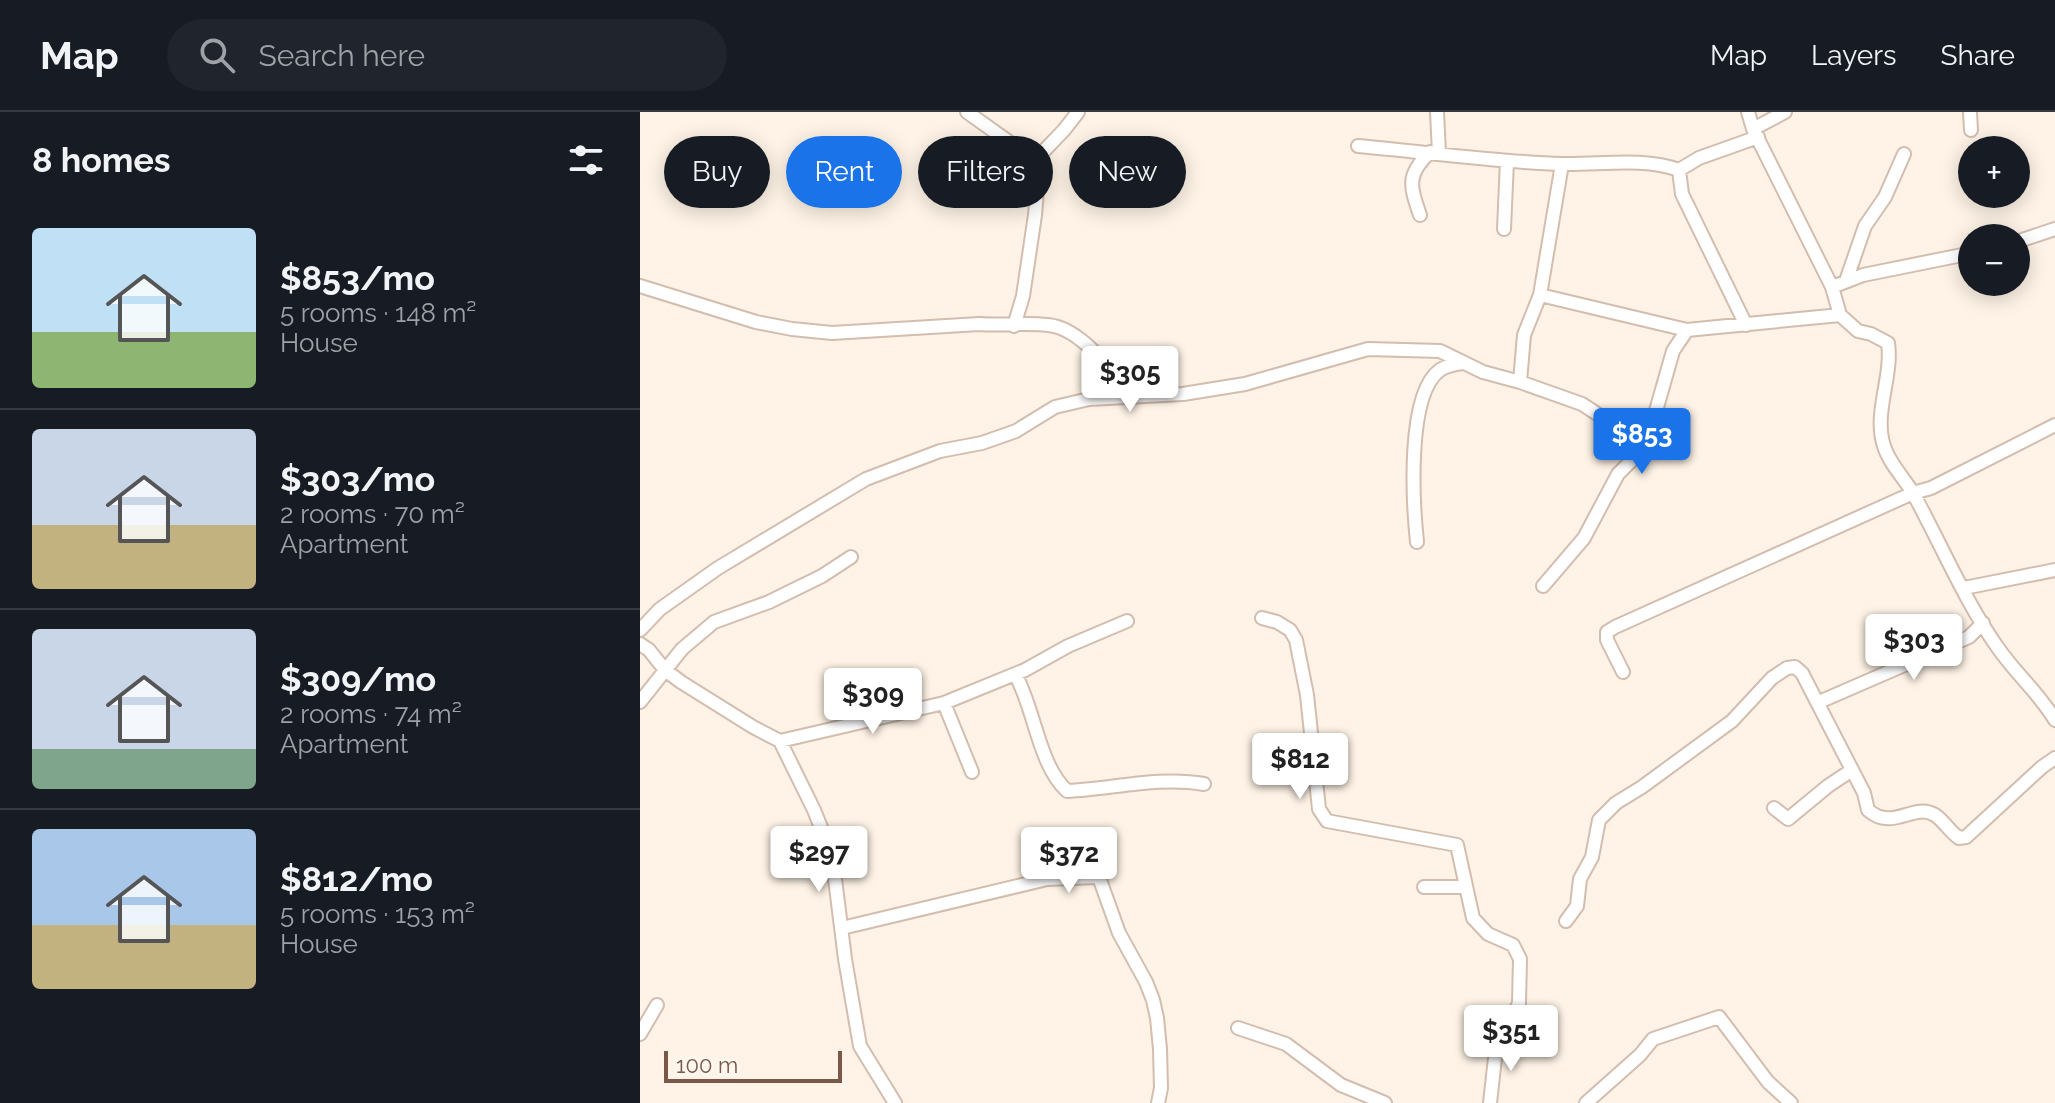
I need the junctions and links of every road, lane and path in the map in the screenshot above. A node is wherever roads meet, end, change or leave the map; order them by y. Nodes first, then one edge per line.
1 (967, 112) edge
2 (1078, 112) edge
3 (1437, 112) edge
4 (1748, 112) edge
5 (1785, 112) edge
6 (1970, 112) edge
7 (1971, 130) dead end
8 (1756, 133) junction
9 (1001, 136) edge
10 (1053, 141) edge
11 (1358, 146) dead end
12 (1434, 153) junction
13 (1904, 154) dead end
14 (1507, 161) junction
15 (1562, 164) junction
16 (1679, 170) junction
17 (1036, 208) edge
18 (1420, 215) dead end
19 (1504, 229) dead end
20 (2055, 229) edge
21 (2030, 237) edge
22 (1958, 256) edge
23 (1846, 281) junction
24 (640, 286) edge
25 (1832, 287) junction
26 (1540, 295) junction
27 (1840, 315) junction
28 (1746, 325) junction
29 (1014, 326) junction
30 (1687, 330) junction
31 (1463, 363) junction
32 (1520, 382) junction
33 (1131, 396) junction
34 (2055, 425) edge
35 (1646, 446) junction
36 (1913, 493) junction
37 (1417, 542) dead end
38 (851, 557) dead end
39 (2055, 570) edge
40 (1543, 586) dead end
41 (1964, 588) junction
42 (1262, 618) dead end
43 (1127, 621) dead end
44 (1983, 623) junction
45 (640, 630) edge
46 (640, 644) edge
47 (665, 670) junction
48 (1623, 672) dead end
49 (1015, 674) junction
50 (640, 702) edge
51 (1819, 702) junction
52 (944, 703) junction
53 (2055, 720) edge
54 (780, 741) junction
55 (2055, 758) edge
56 (1852, 770) junction
57 (972, 772) dead end
58 (1204, 784) dead end
59 (1774, 808) dead end
60 (1424, 887) dead end
61 (1465, 887) junction
62 (1566, 921) dead end
63 (842, 928) junction
64 (657, 1005) dead end
65 (1238, 1028) dead end
66 (640, 1034) edge
67 (895, 1103) edge
68 (1158, 1103) edge
69 (1385, 1103) edge
70 (1490, 1103) edge
71 (1586, 1103) edge
72 (1791, 1103) edge

1 - 9 street
2 - 10 street
3 - 12 street
4 - 8 street
5 - 8 street
6 - 7 street
8 - 16 street
8 - 25 street
11 - 12 street
12 - 14 street
12 - 18 street
13 - 23 street
14 - 15 street
14 - 19 street
15 - 16 street
15 - 26 street
16 - 28 street
17 - 29 street
20 - 21 street
22 - 23 street
23 - 25 street
24 - 29 street
25 - 27 street
26 - 30 street
26 - 32 street
27 - 28 street
27 - 36 street
28 - 30 street
29 - 33 street
30 - 35 street
31 - 32 street
31 - 33 street
31 - 37 street
32 - 35 street
33 - 45 street
34 - 36 street
35 - 40 street
36 - 41 street
36 - 48 street
38 - 47 street
39 - 41 street
41 - 44 street
42 - 61 street
43 - 49 street
44 - 51 street
44 - 53 street
46 - 47 street
47 - 50 street
47 - 54 street
49 - 52 street
49 - 58 street
51 - 56 street
51 - 62 street
52 - 54 street
52 - 57 street
54 - 63 street
55 - 56 street
56 - 59 street
60 - 61 street
61 - 70 street
63 - 67 street
63 - 68 street
64 - 66 street
65 - 69 street
71 - 72 street

